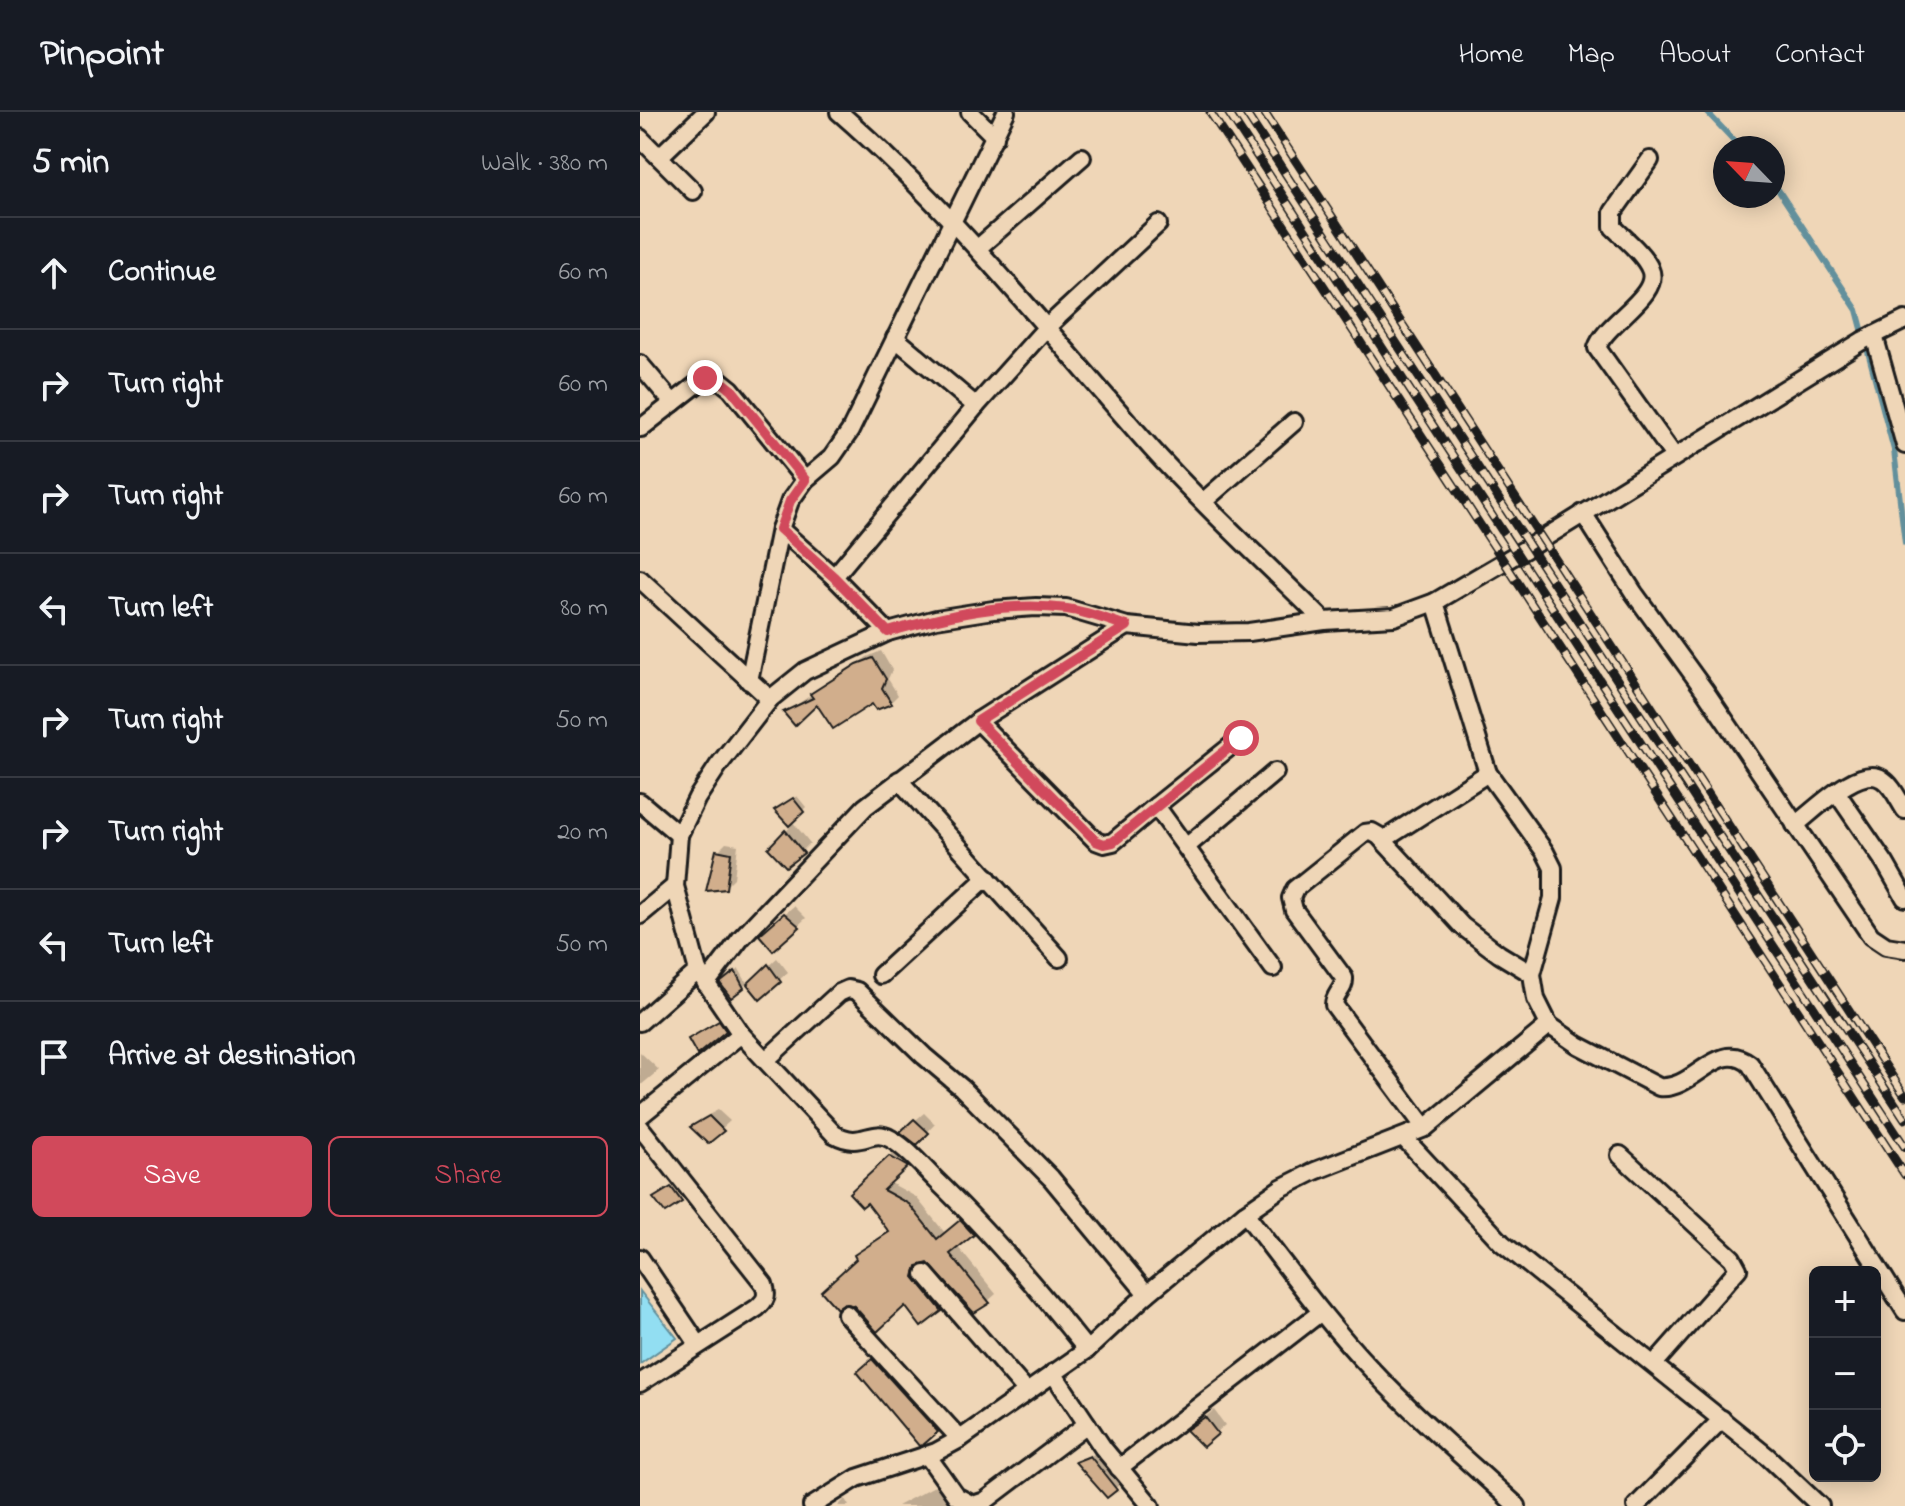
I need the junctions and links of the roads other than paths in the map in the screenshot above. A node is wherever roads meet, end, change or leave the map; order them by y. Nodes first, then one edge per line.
1 (706, 112) edge
2 (839, 112) edge
3 (970, 112) edge
4 (1006, 112) edge
5 (995, 137) junction
6 (640, 138) edge
7 (659, 157) junction
8 (1082, 157) dead end
9 (1650, 160) dead end
10 (693, 191) dead end
11 (952, 220) junction
12 (1158, 224) dead end
13 (978, 248) junction
14 (1905, 320) edge
15 (1046, 328) junction
16 (895, 338) junction
17 (1867, 338) junction
18 (640, 364) edge
19 (673, 403) junction
20 (976, 406) junction
21 (1294, 422) dead end
22 (641, 428) edge
23 (1905, 445) edge
24 (1674, 456) junction
25 (805, 480) junction
26 (1204, 501) junction
27 (1583, 513) junction
28 (780, 529) junction
29 (834, 577) junction
30 (640, 579) edge
31 (1435, 602) junction
32 (1324, 621) junction
33 (1127, 626) junction
34 (888, 632) junction
35 (749, 681) junction
36 (770, 699) junction
37 (978, 721) junction
38 (1241, 738) dead end
39 (1275, 772) dead end
40 (1488, 773) junction
41 (899, 780) junction
42 (1837, 793) junction
43 (640, 802) edge
44 (1156, 806) junction
45 (1905, 810) edge
46 (1795, 825) junction
47 (679, 835) junction
48 (1383, 840) junction
49 (1186, 847) junction
50 (987, 877) junction
51 (675, 886) junction
52 (1905, 898) edge
53 (640, 915) edge
54 (1905, 949) edge
55 (1059, 958) dead end
56 (1273, 968) dead end
57 (1532, 974) junction
58 (881, 975) dead end
59 (702, 978) junction
60 (640, 1022) edge
61 (1549, 1025) junction
62 (741, 1034) junction
63 (766, 1060) junction
64 (640, 1116) edge
65 (640, 1127) edge
66 (1425, 1128) junction
67 (1404, 1138) junction
68 (1620, 1155) dead end
69 (1245, 1213) junction
70 (640, 1258) edge
71 (925, 1274) dead end
72 (1147, 1294) junction
73 (1905, 1311) edge
74 (1321, 1312) junction
75 (846, 1314) dead end
76 (698, 1344) junction
77 (1087, 1350) junction
78 (1654, 1364) junction
79 (1053, 1373) junction
80 (640, 1383) edge
81 (1026, 1391) junction
82 (1722, 1419) junction
83 (1087, 1424) junction
84 (960, 1439) junction
85 (927, 1455) junction
86 (1119, 1468) junction
87 (812, 1506) edge
88 (1151, 1506) edge
89 (1517, 1506) edge
90 (1636, 1506) edge
91 (1820, 1506) edge

1 - 7 street
2 - 11 street
3 - 5 street
4 - 5 street
5 - 11 street
6 - 7 street
7 - 10 street
8 - 13 street
9 - 24 street
11 - 13 street
11 - 16 street
12 - 15 street
13 - 15 street
14 - 17 street
15 - 20 street
15 - 26 street
16 - 20 street
16 - 25 street
17 - 23 street
17 - 24 street
18 - 19 street
19 - 22 street
19 - 25 street
20 - 29 street
21 - 26 street
24 - 27 street
25 - 28 street
26 - 32 street
27 - 31 street
27 - 46 street
28 - 29 street
28 - 35 street
29 - 34 street
30 - 35 street
31 - 32 street
31 - 40 street
32 - 33 street
33 - 34 street
33 - 37 street
34 - 36 street
35 - 36 street
36 - 47 street
37 - 41 street
37 - 44 street
38 - 44 street
39 - 49 street
40 - 48 street
40 - 57 street
41 - 50 street
41 - 59 street
42 - 45 street
42 - 46 street
42 - 52 street
43 - 47 street
44 - 49 street
46 - 54 street
47 - 51 street
48 - 57 street
48 - 66 street
49 - 56 street
50 - 55 street
50 - 58 street
51 - 53 street
51 - 59 street
57 - 61 street
59 - 60 street
59 - 62 street
61 - 66 street
61 - 73 street
62 - 63 street
62 - 64 street
63 - 72 street
63 - 77 street
65 - 76 street
66 - 67 street
67 - 69 street
67 - 78 street
68 - 78 street
69 - 72 street
69 - 74 street
70 - 76 street
71 - 81 street
72 - 77 street
74 - 86 street
74 - 89 street
75 - 84 street
76 - 80 street
77 - 79 street
78 - 82 street
79 - 81 street
79 - 83 street
81 - 84 street
82 - 90 street
82 - 91 street
83 - 85 street
83 - 86 street
84 - 85 street
85 - 87 street
86 - 88 street

